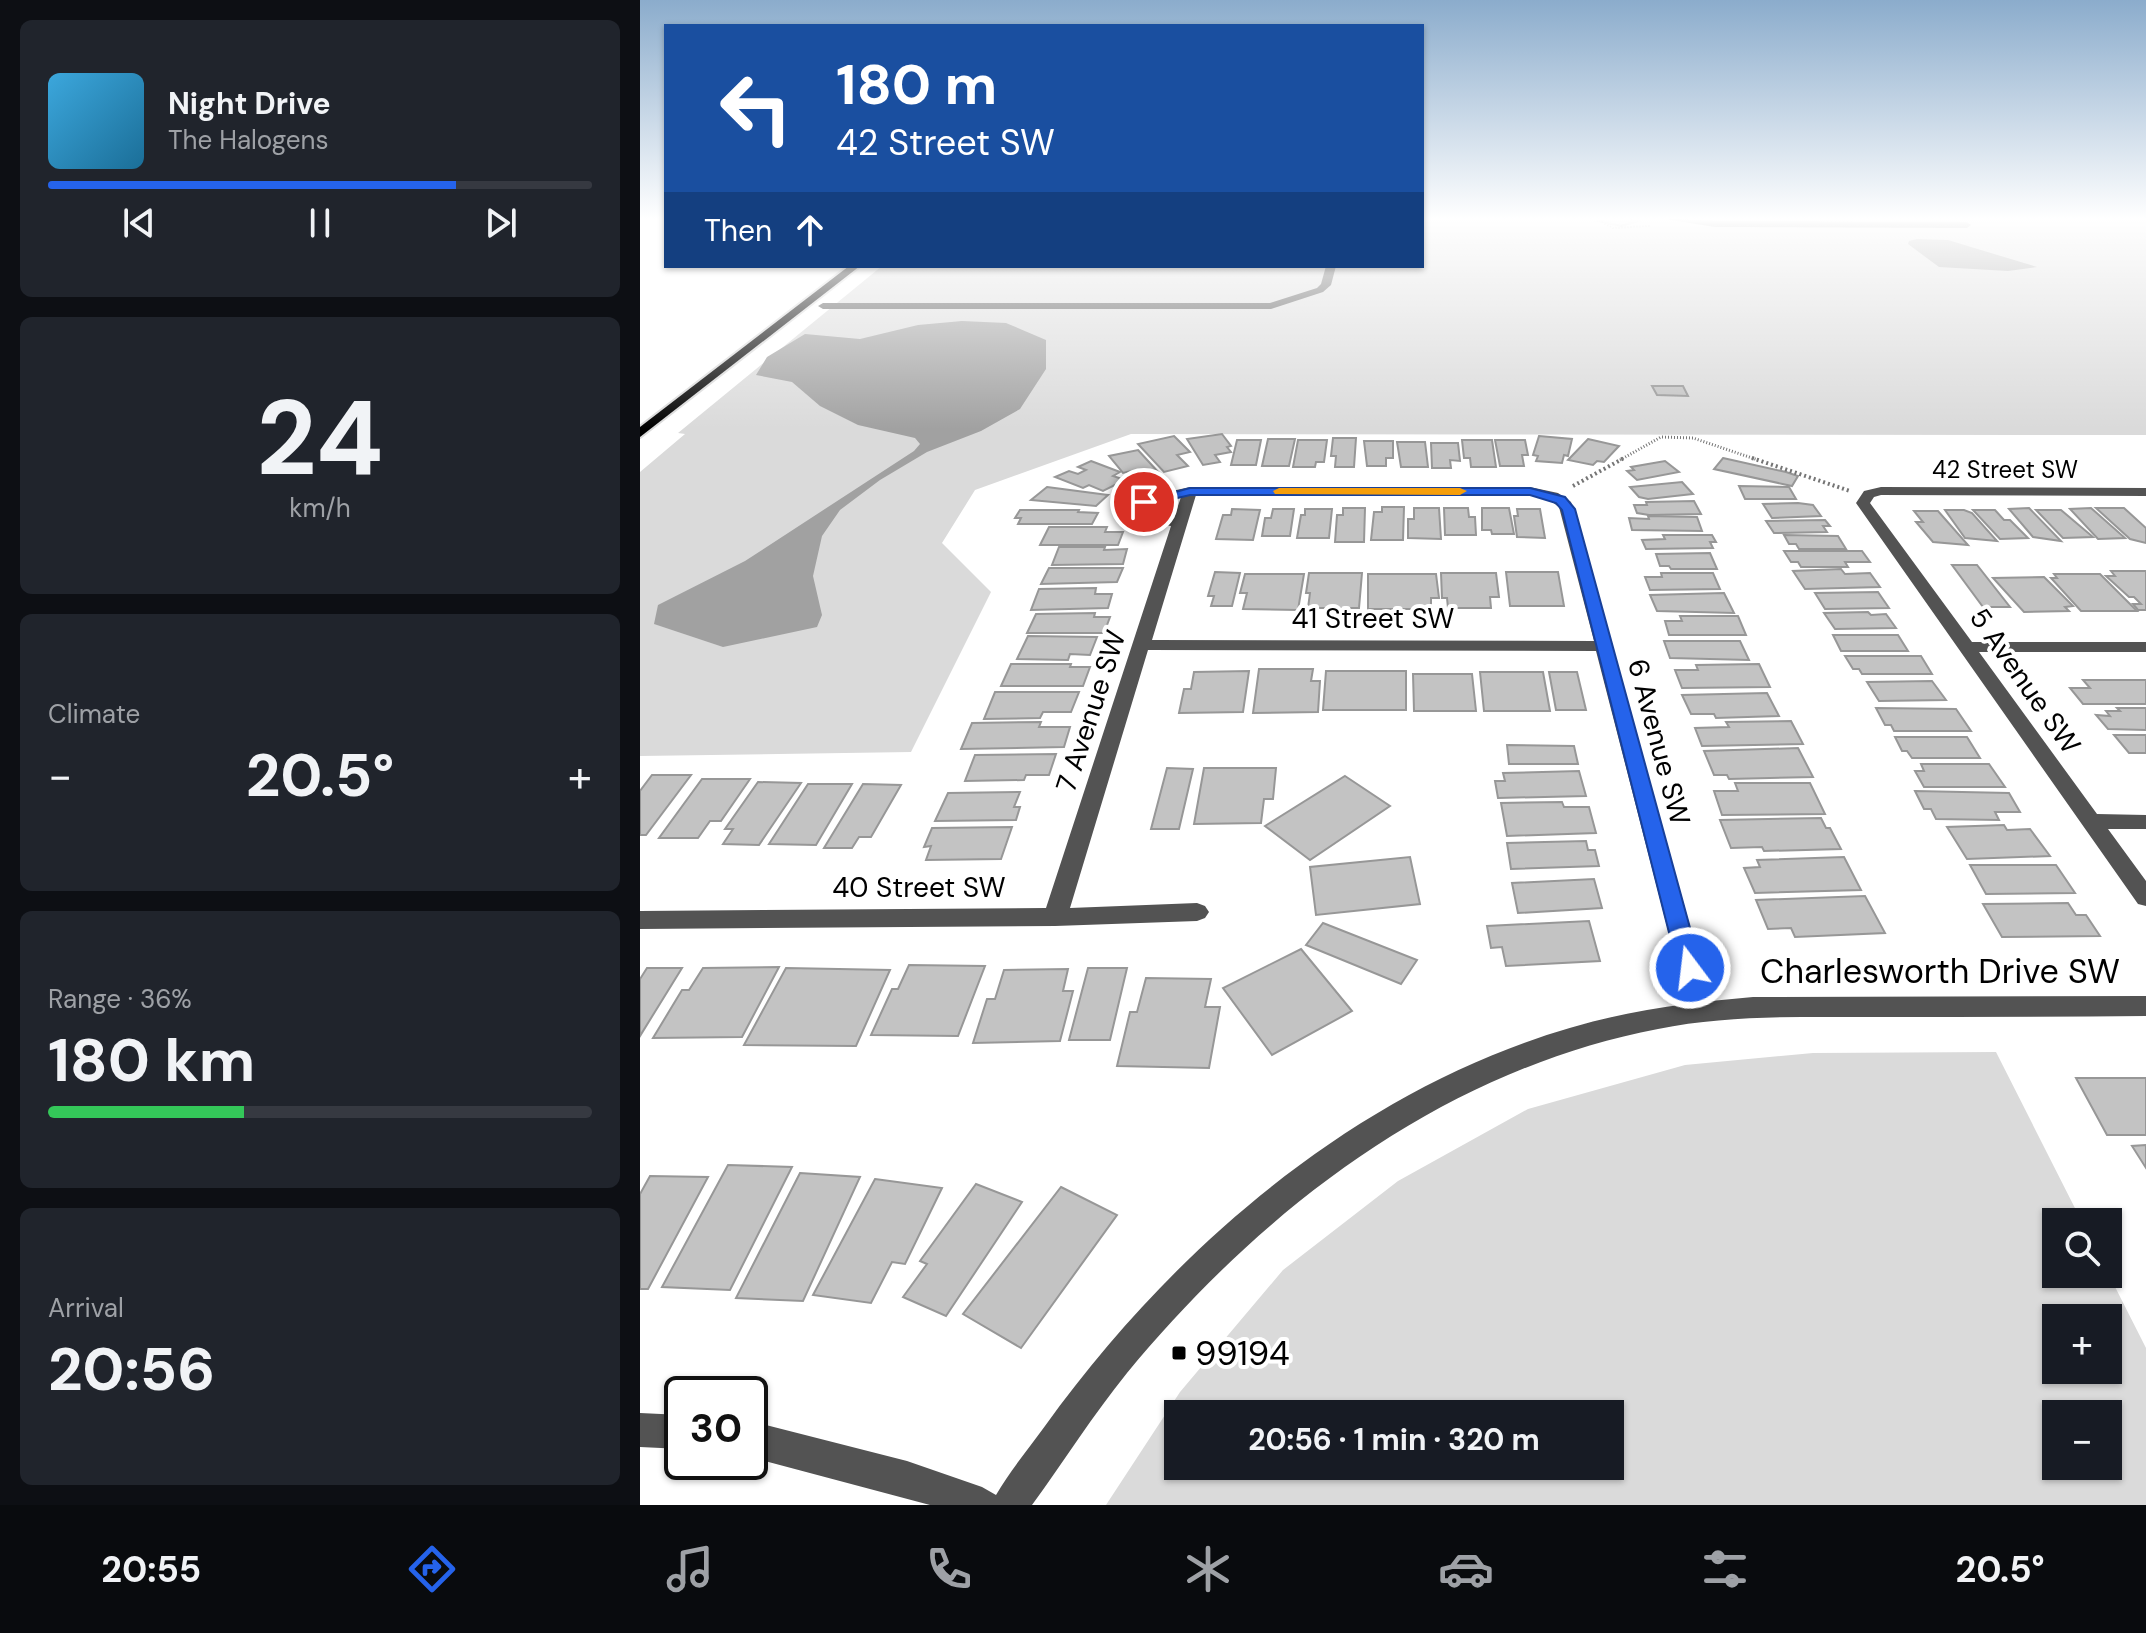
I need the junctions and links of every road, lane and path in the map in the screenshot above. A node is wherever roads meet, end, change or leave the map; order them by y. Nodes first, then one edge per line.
1 (826, 288) edge
2 (1322, 288) edge
3 (823, 306) dead end
4 (640, 433) edge
5 (1190, 491) junction
6 (2146, 492) edge
7 (1553, 496) junction
8 (1866, 496) junction
9 (1180, 523) junction
10 (1142, 645) junction
11 (1605, 646) junction
12 (1967, 647) junction
13 (2146, 647) edge
14 (2090, 821) junction
15 (2146, 822) edge
16 (2146, 898) edge
17 (1197, 912) dead end
18 (1055, 917) junction
19 (640, 920) edge
20 (2146, 1006) edge
21 (1701, 1010) junction
22 (640, 1430) edge
23 (664, 1431) edge
24 (768, 1444) edge
25 (982, 1505) edge
26 (1010, 1505) edge

1 - 4 main road
2 - 3 street
5 - 7 street
5 - 9 street, 7 Avenue SW
5 - 9 street
6 - 8 street, 42 Street SW
7 - 8 path
7 - 11 street, 6 Avenue SW
8 - 12 street, 5 Avenue SW
9 - 10 street, 7 Avenue SW
10 - 11 street, 41 Street SW
10 - 18 street, 7 Avenue SW
11 - 21 street, 6 Avenue SW
12 - 13 street
12 - 14 street, 5 Avenue SW
14 - 15 street
14 - 16 street, 5 Avenue SW
17 - 18 street, 40 Street SW
18 - 19 street, 40 Street SW
20 - 21 street, Charlesworth Drive SW
21 - 26 street, Charlesworth Drive SW
22 - 23 street
24 - 25 street

